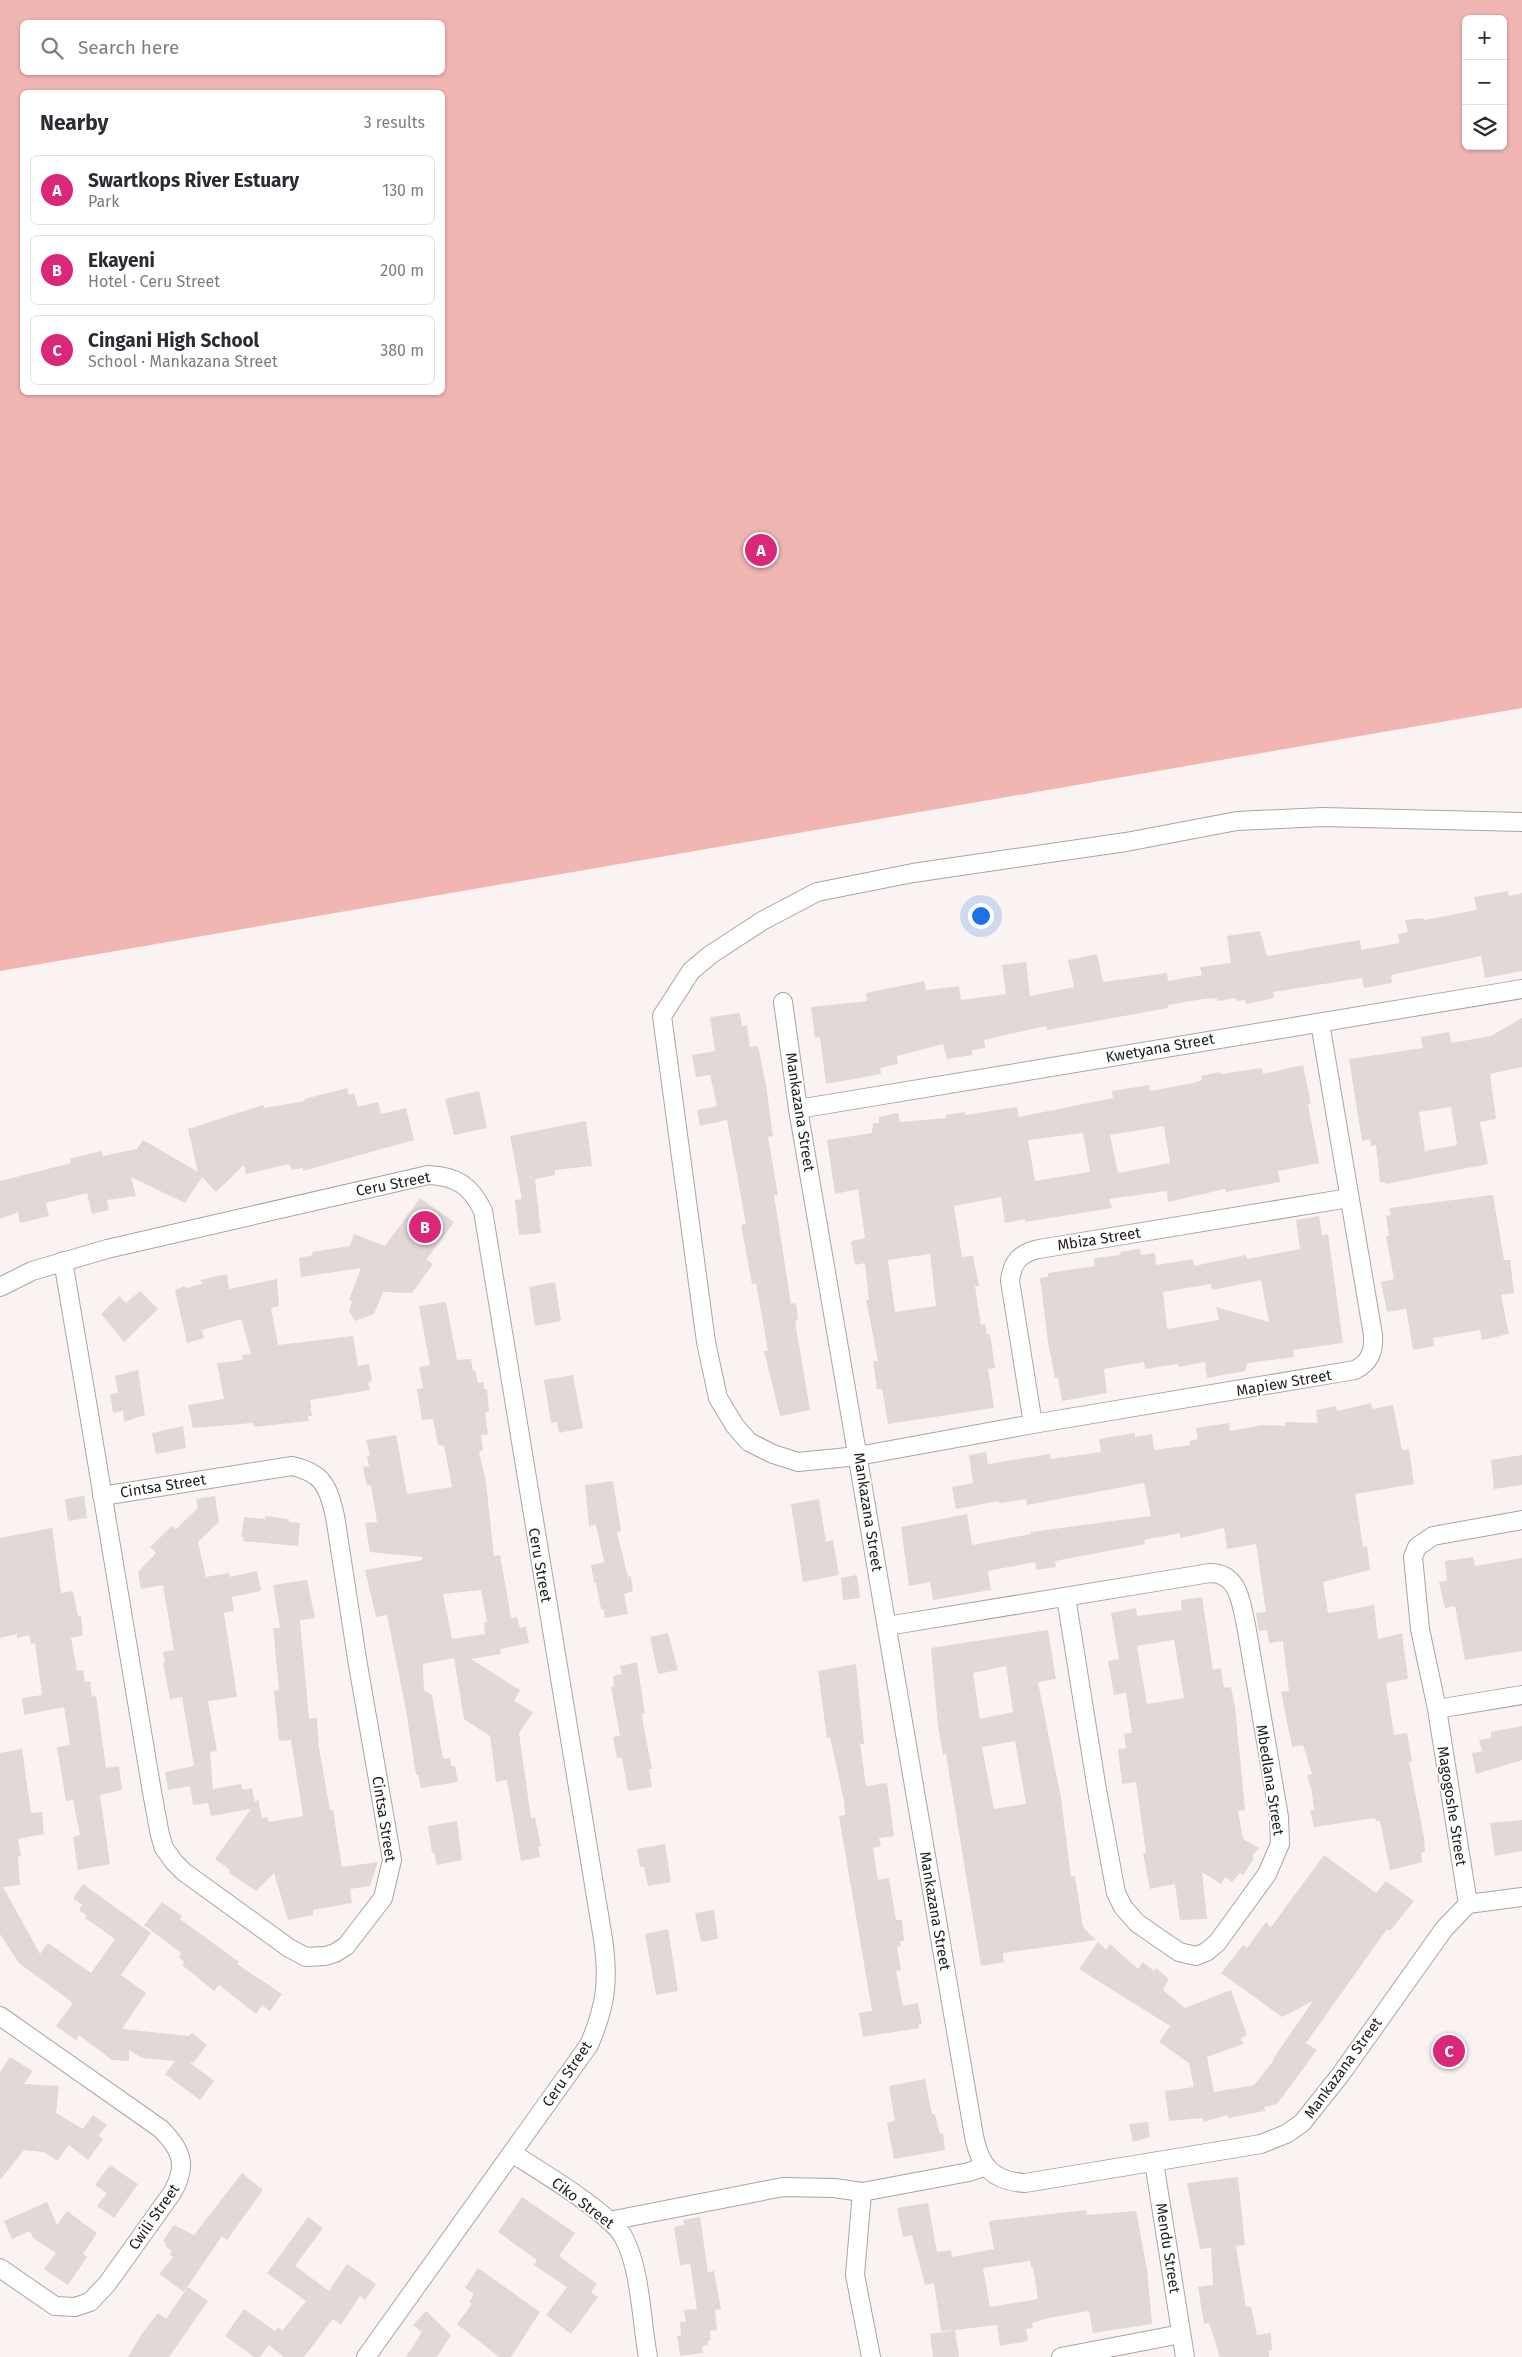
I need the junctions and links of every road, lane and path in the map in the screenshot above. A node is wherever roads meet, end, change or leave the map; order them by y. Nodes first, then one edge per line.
1 (1522, 822) edge
2 (1522, 989) edge
3 (783, 1002) dead end
4 (1320, 1023) junction
5 (798, 1109) junction
6 (1349, 1198) junction
7 (63, 1261) junction
8 (0, 1287) edge
9 (1033, 1424) junction
10 (858, 1456) junction
11 (102, 1496) junction
12 (1522, 1520) edge
13 (1066, 1598) junction
14 (887, 1626) junction
15 (1522, 1695) edge
16 (1437, 1709) junction
17 (1522, 1897) edge
18 (1468, 1904) junction
19 (0, 2016) edge
20 (512, 2153) junction
21 (1154, 2162) junction
22 (986, 2166) junction
23 (862, 2192) junction
24 (609, 2220) junction
25 (0, 2268) edge
26 (1181, 2334) junction
27 (366, 2357) edge
28 (648, 2357) edge
29 (871, 2357) edge
30 (1061, 2357) edge
31 (1185, 2357) edge

1 - 10 street, Mapiew Street
2 - 4 street, Kwetyana Street
3 - 5 street, Mankazana Street
4 - 5 street, Kwetyana Street
4 - 6 street, Mapiew Street
5 - 10 street, Mankazana Street
6 - 9 street, Mbiza Street
6 - 9 street, Mapiew Street
7 - 8 street, Ceru Street
7 - 11 street, Cintsa Street
7 - 20 street, Ceru Street
9 - 10 street, Mapiew Street
10 - 14 street, Mankazana Street
11 - 11 street, Cintsa Street
12 - 16 street, Magogoshe Street
13 - 13 street, Mbedlana Street
13 - 14 street, Mbedlana Street
14 - 22 street, Mankazana Street
15 - 16 street
16 - 18 street, Magogoshe Street
17 - 18 street
18 - 21 street, Mankazana Street
19 - 25 street, Cwili Street
20 - 24 street, Ciko Street
20 - 27 street, Ceru Street
21 - 22 street, Mankazana Street
21 - 26 street, Mendu Street
22 - 23 street
23 - 24 street
23 - 29 street
24 - 28 street, Ciko Street
26 - 30 street
26 - 31 street, Mendu Street

